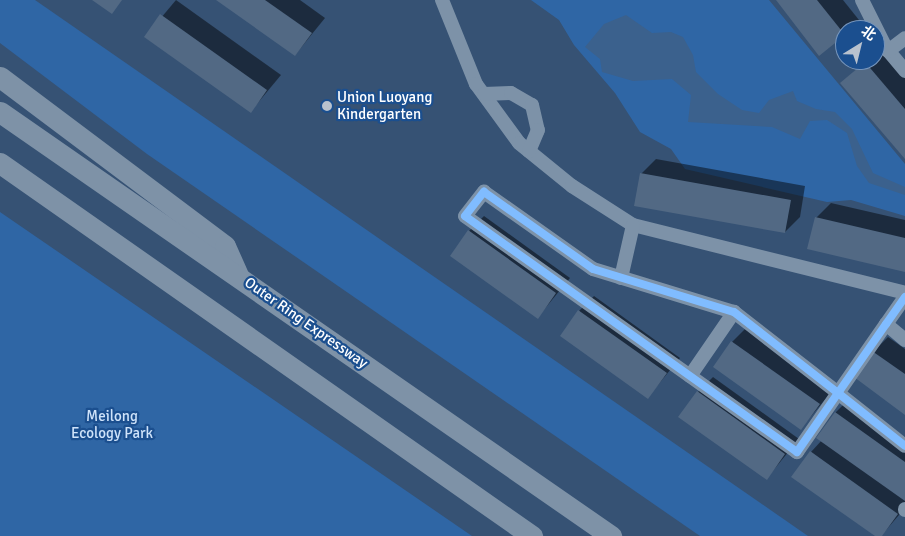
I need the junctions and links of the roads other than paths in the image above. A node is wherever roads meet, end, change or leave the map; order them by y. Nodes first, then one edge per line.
1 (442, 0) edge
2 (862, 0) edge
3 (905, 38) edge
4 (888, 50) junction
5 (905, 70) edge
6 (0, 77) edge
7 (484, 94) junction
8 (0, 112) edge
9 (529, 151) junction
10 (0, 163) edge
11 (633, 225) junction
12 (238, 274) junction
13 (622, 278) junction
14 (905, 295) edge
15 (734, 312) junction
16 (886, 324) junction
17 (905, 340) edge
18 (690, 376) junction
19 (838, 393) junction
20 (905, 446) edge
21 (532, 536) edge
22 (611, 536) edge

1 - 7 street
2 - 4 street
3 - 4 street
4 - 5 street
6 - 12 highway
7 - 9 street
7 - 9 street
8 - 12 highway, Outer Ring Expressway
9 - 11 street
10 - 21 highway
11 - 13 street
11 - 14 street
12 - 22 highway, Outer Ring Expressway
13 - 15 street
13 - 18 street
14 - 16 street
15 - 18 street
15 - 19 street
16 - 17 street
16 - 19 street
18 - 19 street
19 - 20 street

